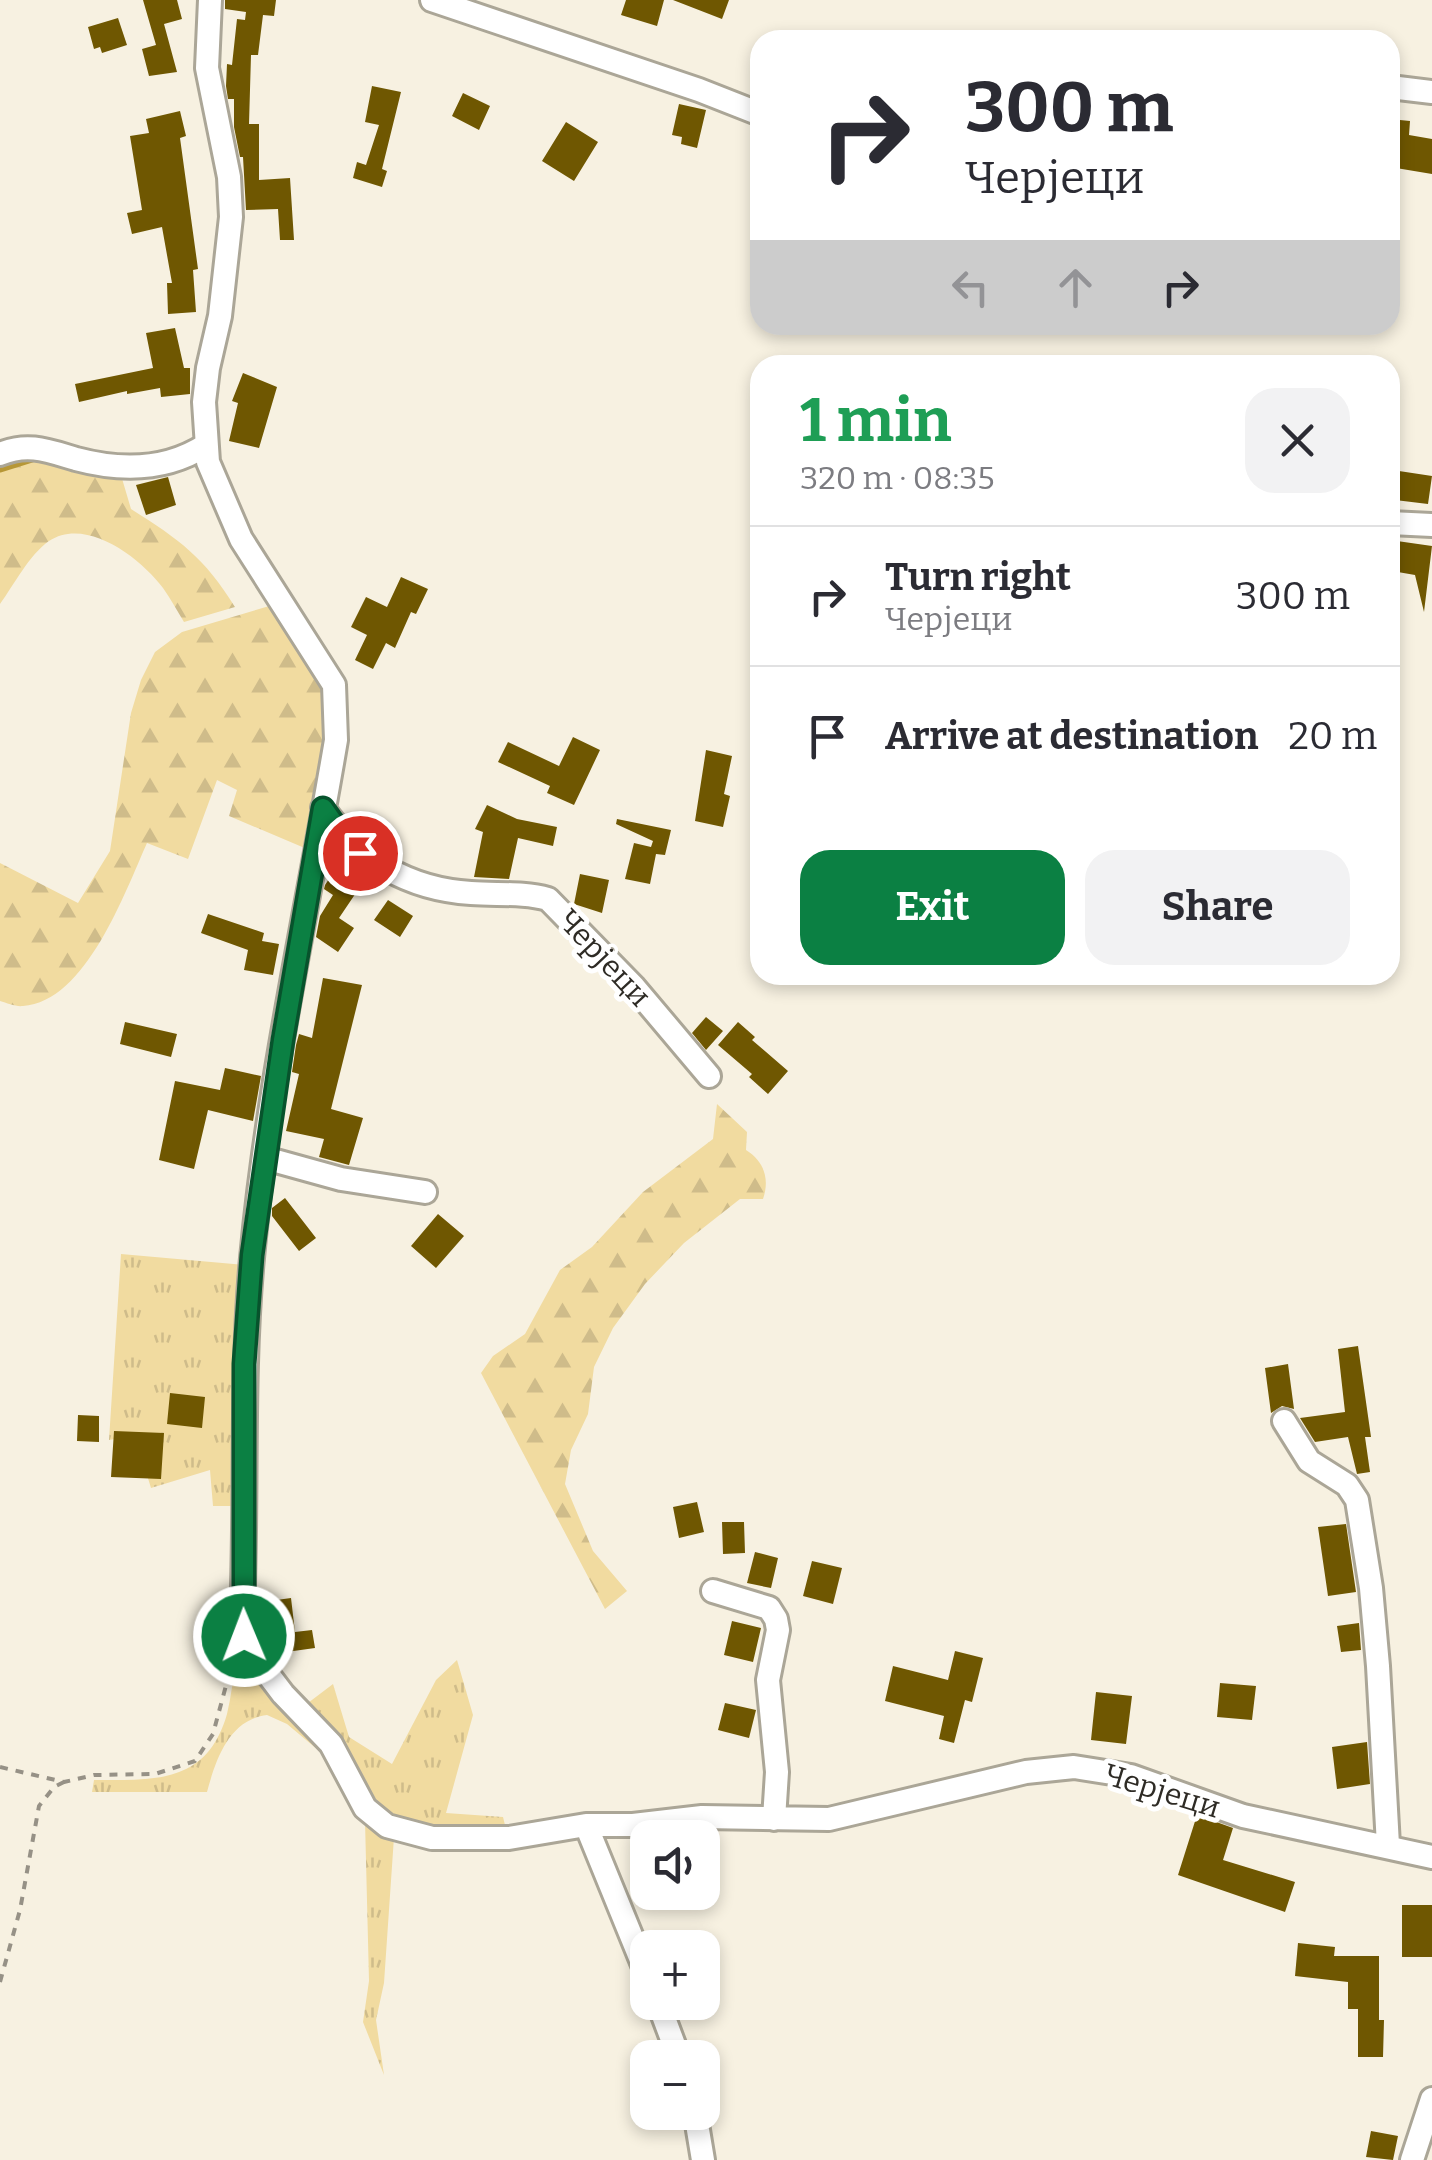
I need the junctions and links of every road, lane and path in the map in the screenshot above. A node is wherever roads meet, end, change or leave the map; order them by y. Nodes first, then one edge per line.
1 (210, 0) edge
2 (432, 0) edge
3 (471, 7) edge
4 (1400, 88) edge
5 (1432, 92) edge
6 (750, 110) edge
7 (206, 445) junction
8 (0, 454) edge
9 (1400, 523) edge
10 (1432, 525) edge
11 (323, 808) junction
12 (708, 1076) dead end
13 (266, 1158) junction
14 (425, 1192) dead end
15 (1284, 1421) dead end
16 (713, 1591) dead end
17 (235, 1649) dead end
18 (0, 1766) edge
19 (64, 1782) junction
20 (774, 1819) junction
21 (586, 1825) junction
22 (1388, 1845) junction
23 (1432, 1857) edge
24 (630, 1933) edge
25 (0, 1982) edge
26 (1432, 2099) edge
27 (699, 2130) edge
28 (703, 2160) edge
29 (1412, 2160) edge

1 - 7 street, Черјеци
2 - 3 street
3 - 6 street
4 - 5 street
7 - 8 street
7 - 11 street, Черјеци
9 - 10 street
11 - 12 street, Черјеци
11 - 13 street, Черјеци
13 - 14 street
13 - 21 street, Черјеци
15 - 22 street
16 - 20 street
17 - 19 path
18 - 19 path
19 - 25 path
20 - 21 street, Черјеци
20 - 22 street, Черјеци
21 - 24 street
22 - 23 street, Черјеци
26 - 29 street
27 - 28 street

